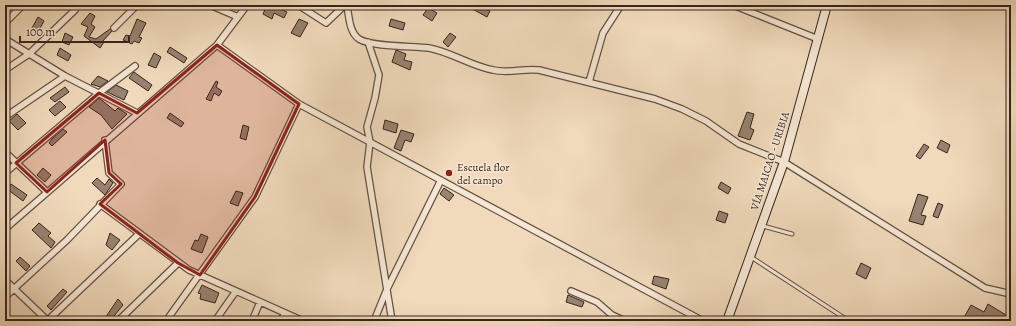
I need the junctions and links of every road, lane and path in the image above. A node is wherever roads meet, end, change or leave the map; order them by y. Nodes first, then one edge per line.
1 (24, 5) edge
2 (137, 5) edge
3 (210, 5) edge
4 (247, 5) edge
5 (298, 5) edge
6 (346, 5) edge
7 (621, 5) edge
8 (732, 5) edge
9 (827, 5) edge
10 (75, 10) dead end
11 (238, 17) junction
12 (5, 23) edge
13 (114, 28) dead end
14 (5, 39) edge
15 (818, 39) junction
16 (368, 42) junction
17 (217, 45) junction
18 (29, 54) junction
19 (136, 66) dead end
20 (5, 70) edge
21 (66, 76) junction
22 (589, 82) junction
23 (99, 93) junction
24 (299, 104) junction
25 (137, 114) junction
26 (5, 117) edge
27 (105, 140) junction
28 (370, 142) junction
29 (5, 152) edge
30 (784, 162) junction
31 (16, 163) junction
32 (5, 173) edge
33 (441, 180) junction
34 (47, 192) junction
35 (100, 204) junction
36 (761, 225) junction
37 (5, 229) edge
38 (140, 234) junction
39 (792, 234) dead end
40 (750, 256) junction
41 (178, 263) junction
42 (200, 275) junction
43 (5, 280) edge
44 (14, 288) junction
45 (387, 289) junction
46 (236, 291) junction
47 (571, 291) dead end
48 (1011, 294) edge
49 (5, 297) edge
50 (260, 302) junction
51 (285, 313) junction
52 (48, 321) edge
53 (118, 321) edge
54 (166, 321) edge
55 (215, 321) edge
56 (252, 321) edge
57 (281, 321) edge
58 (303, 321) edge
59 (374, 321) edge
60 (392, 321) edge
61 (625, 321) edge
62 (703, 321) edge
63 (727, 321) edge
64 (849, 321) edge

1 - 12 street
2 - 13 street
3 - 11 street
4 - 11 street
5 - 6 street
6 - 16 street
7 - 22 street
8 - 15 street
9 - 15 street, VÍA MAICAO - URIBIA
10 - 18 street
11 - 17 street
14 - 18 street
15 - 30 street, VÍA MAICAO - URIBIA
16 - 22 street
16 - 28 street
17 - 24 street
17 - 25 street
18 - 20 street
18 - 21 street
19 - 23 street
21 - 23 street
21 - 26 street
22 - 30 street
23 - 25 street
23 - 31 street
24 - 28 street
24 - 42 street
25 - 27 street
27 - 34 street
27 - 35 street
28 - 33 street
28 - 45 street
29 - 31 street
30 - 36 street, VÍA MAICAO - URIBIA
30 - 48 street
31 - 32 street
31 - 34 street
33 - 45 street
33 - 62 street
34 - 37 street
35 - 38 street
35 - 44 street
36 - 39 lane
36 - 40 street, VÍA MAICAO - URIBIA
38 - 41 street
38 - 52 street
40 - 63 street, VÍA MAICAO - URIBIA
40 - 64 lane
41 - 42 street
41 - 53 street
42 - 46 street
42 - 54 street
43 - 44 street
44 - 49 street
44 - 52 street
45 - 59 street
45 - 60 street
46 - 50 street
46 - 55 street
47 - 61 street
50 - 51 street
50 - 56 street
51 - 57 street
51 - 58 street

